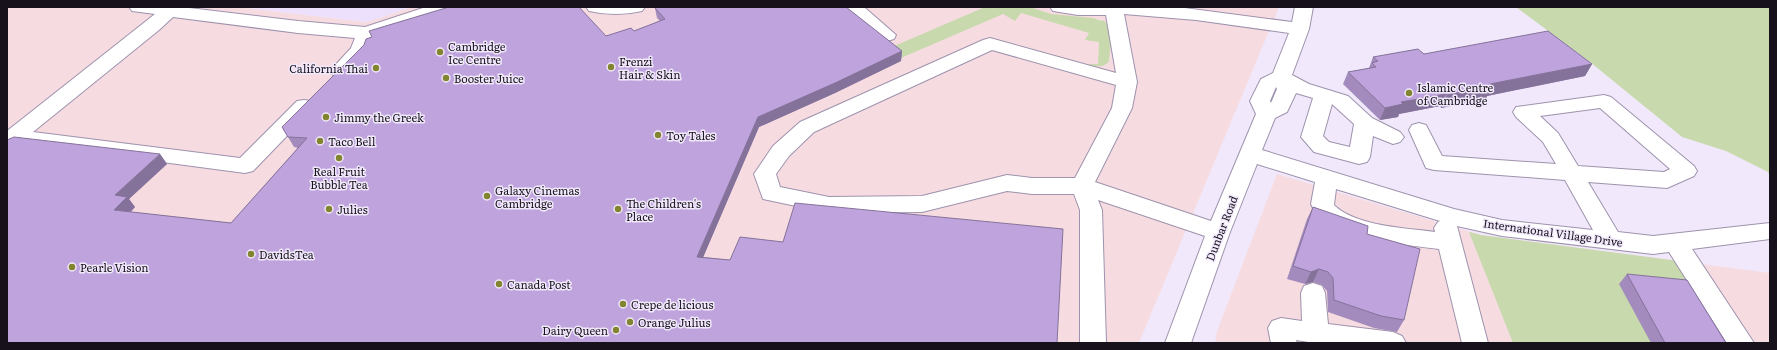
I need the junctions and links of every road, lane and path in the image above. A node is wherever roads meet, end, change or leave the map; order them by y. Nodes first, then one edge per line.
1 (138, 7) edge
2 (444, 7) edge
3 (595, 7) edge
4 (636, 7) edge
5 (853, 7) edge
6 (1060, 7) edge
7 (1304, 7) edge
8 (1113, 8) edge
9 (169, 11) junction
10 (1300, 29) junction
11 (366, 33) junction
12 (887, 36) dead end
13 (1281, 77) junction
14 (1126, 82) junction
15 (1324, 95) junction
16 (1366, 123) junction
17 (1419, 130) dead end
18 (1393, 137) dead end
19 (10, 139) edge
20 (1250, 154) junction
21 (1572, 173) junction
22 (1327, 178) junction
23 (1082, 186) junction
24 (1442, 214) junction
25 (1769, 231) edge
26 (1218, 232) junction
27 (1611, 240) junction
28 (1449, 242) junction
29 (1676, 243) junction
30 (1313, 293) dead end
31 (1316, 333) junction
32 (1093, 343) edge
33 (1178, 343) edge
34 (1284, 343) edge
35 (1393, 343) edge
36 (1475, 343) edge
37 (1741, 343) edge

1 - 9 street
2 - 11 street
3 - 4 street
5 - 12 street
6 - 8 street
7 - 10 street
8 - 10 street
8 - 14 street
9 - 11 street
9 - 19 street
10 - 13 street
11 - 19 street
13 - 15 street
13 - 20 street, Dunbar Road
14 - 23 street
14 - 23 street
15 - 16 street
15 - 16 street
16 - 18 street
17 - 21 street
20 - 22 street, International Village Drive
20 - 26 street, Dunbar Road
21 - 21 street
21 - 27 street
22 - 24 street, International Village Drive
22 - 28 street
23 - 26 street
23 - 32 street
24 - 27 street, International Village Drive
24 - 28 street
25 - 29 street, International Village Drive
26 - 33 street, Dunbar Road
27 - 29 street, International Village Drive
28 - 36 street
29 - 37 street
30 - 31 street
31 - 34 street
31 - 35 street

